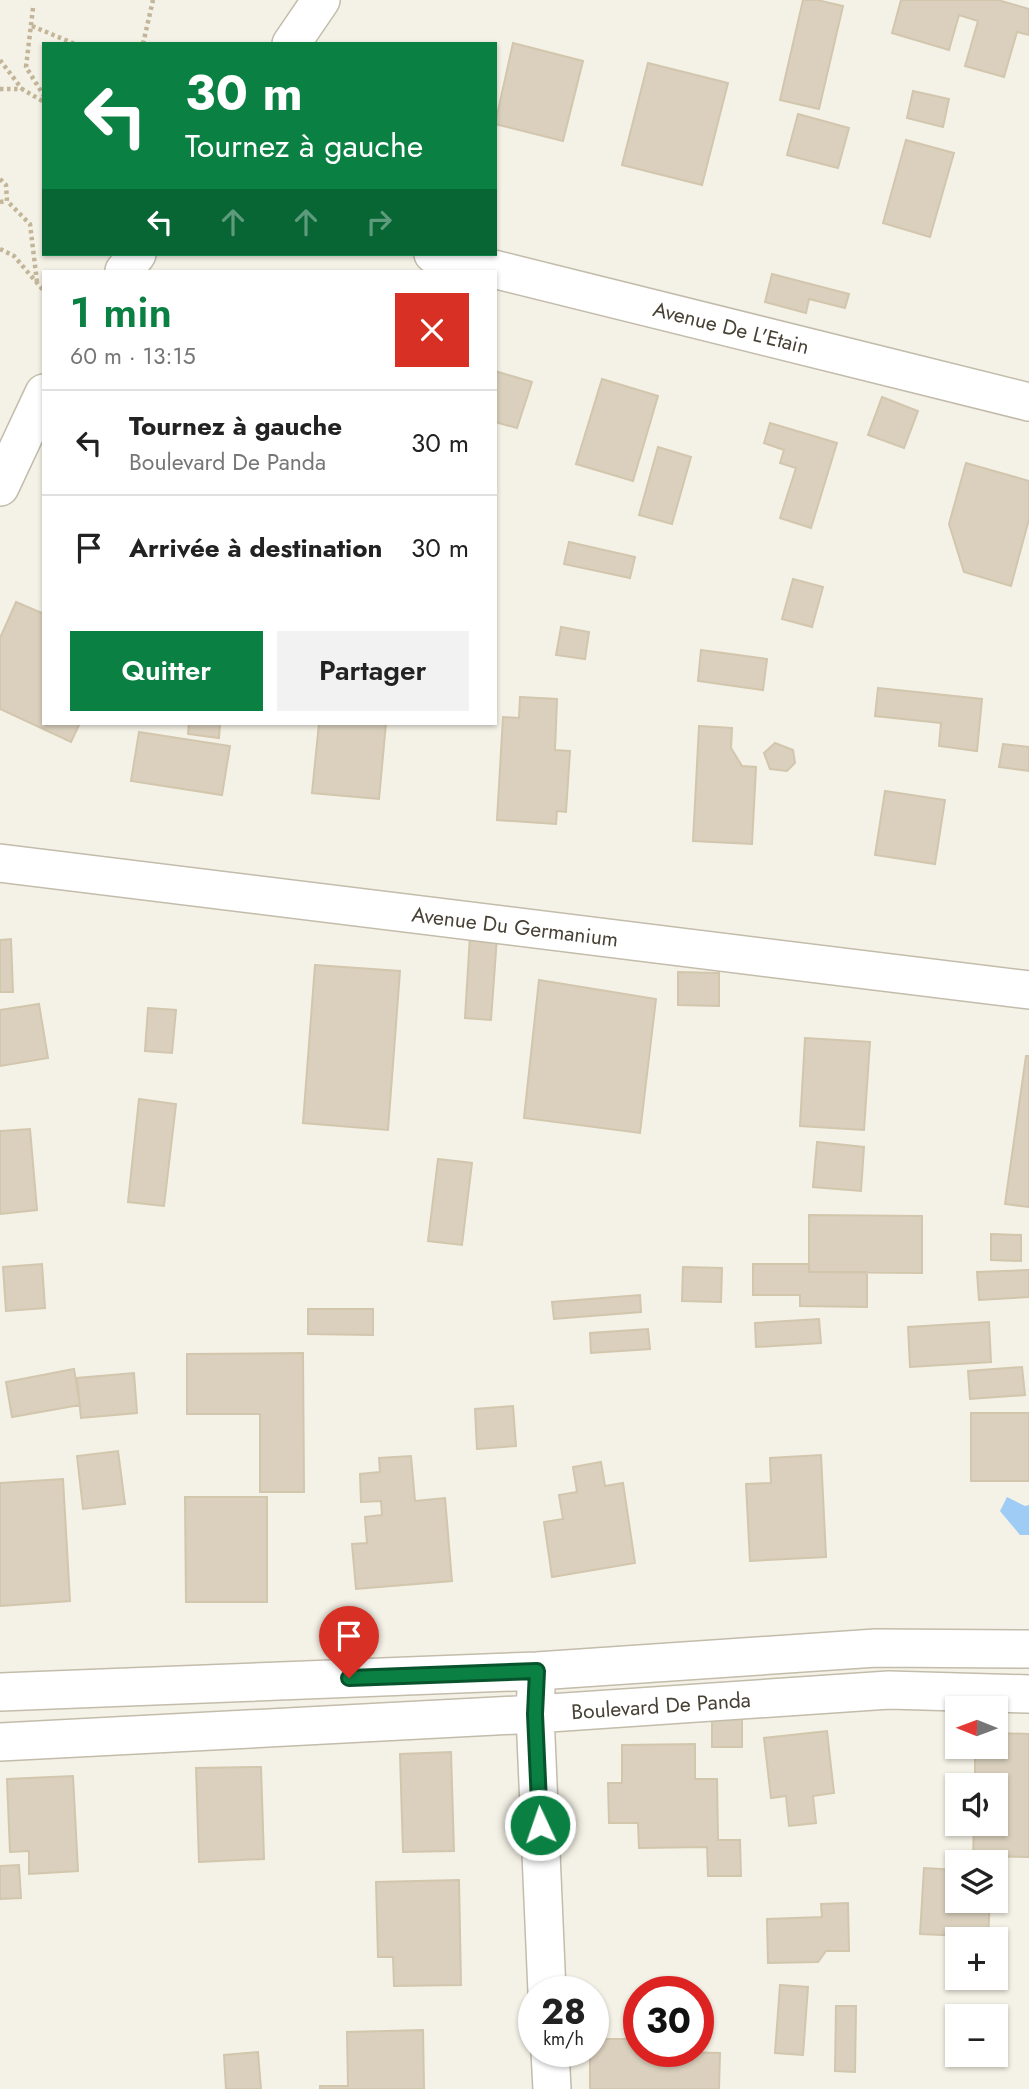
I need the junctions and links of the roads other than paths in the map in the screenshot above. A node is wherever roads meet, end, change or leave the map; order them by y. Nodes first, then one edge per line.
1 (321, 0) edge
2 (292, 42) edge
3 (135, 256) edge
4 (441, 256) edge
5 (125, 270) edge
6 (42, 397) edge
7 (1029, 402) edge
8 (0, 487) edge
9 (0, 863) edge
10 (1029, 990) edge
11 (1029, 1649) edge
12 (537, 1671) junction
13 (0, 1692) edge
14 (1029, 1694) edge
15 (535, 1714) junction
16 (0, 1742) edge
17 (546, 1976) edge
18 (551, 2067) edge
19 (552, 2089) edge

1 - 2 street
3 - 5 street
4 - 7 street, Avenue De L'Etain
6 - 8 street
9 - 10 street, Avenue Du Germanium
11 - 12 street, Boulevard De Panda
12 - 13 street, Boulevard De Panda
12 - 15 street
14 - 15 street, Boulevard De Panda
15 - 16 street, Boulevard De Panda
15 - 17 street
18 - 19 street

